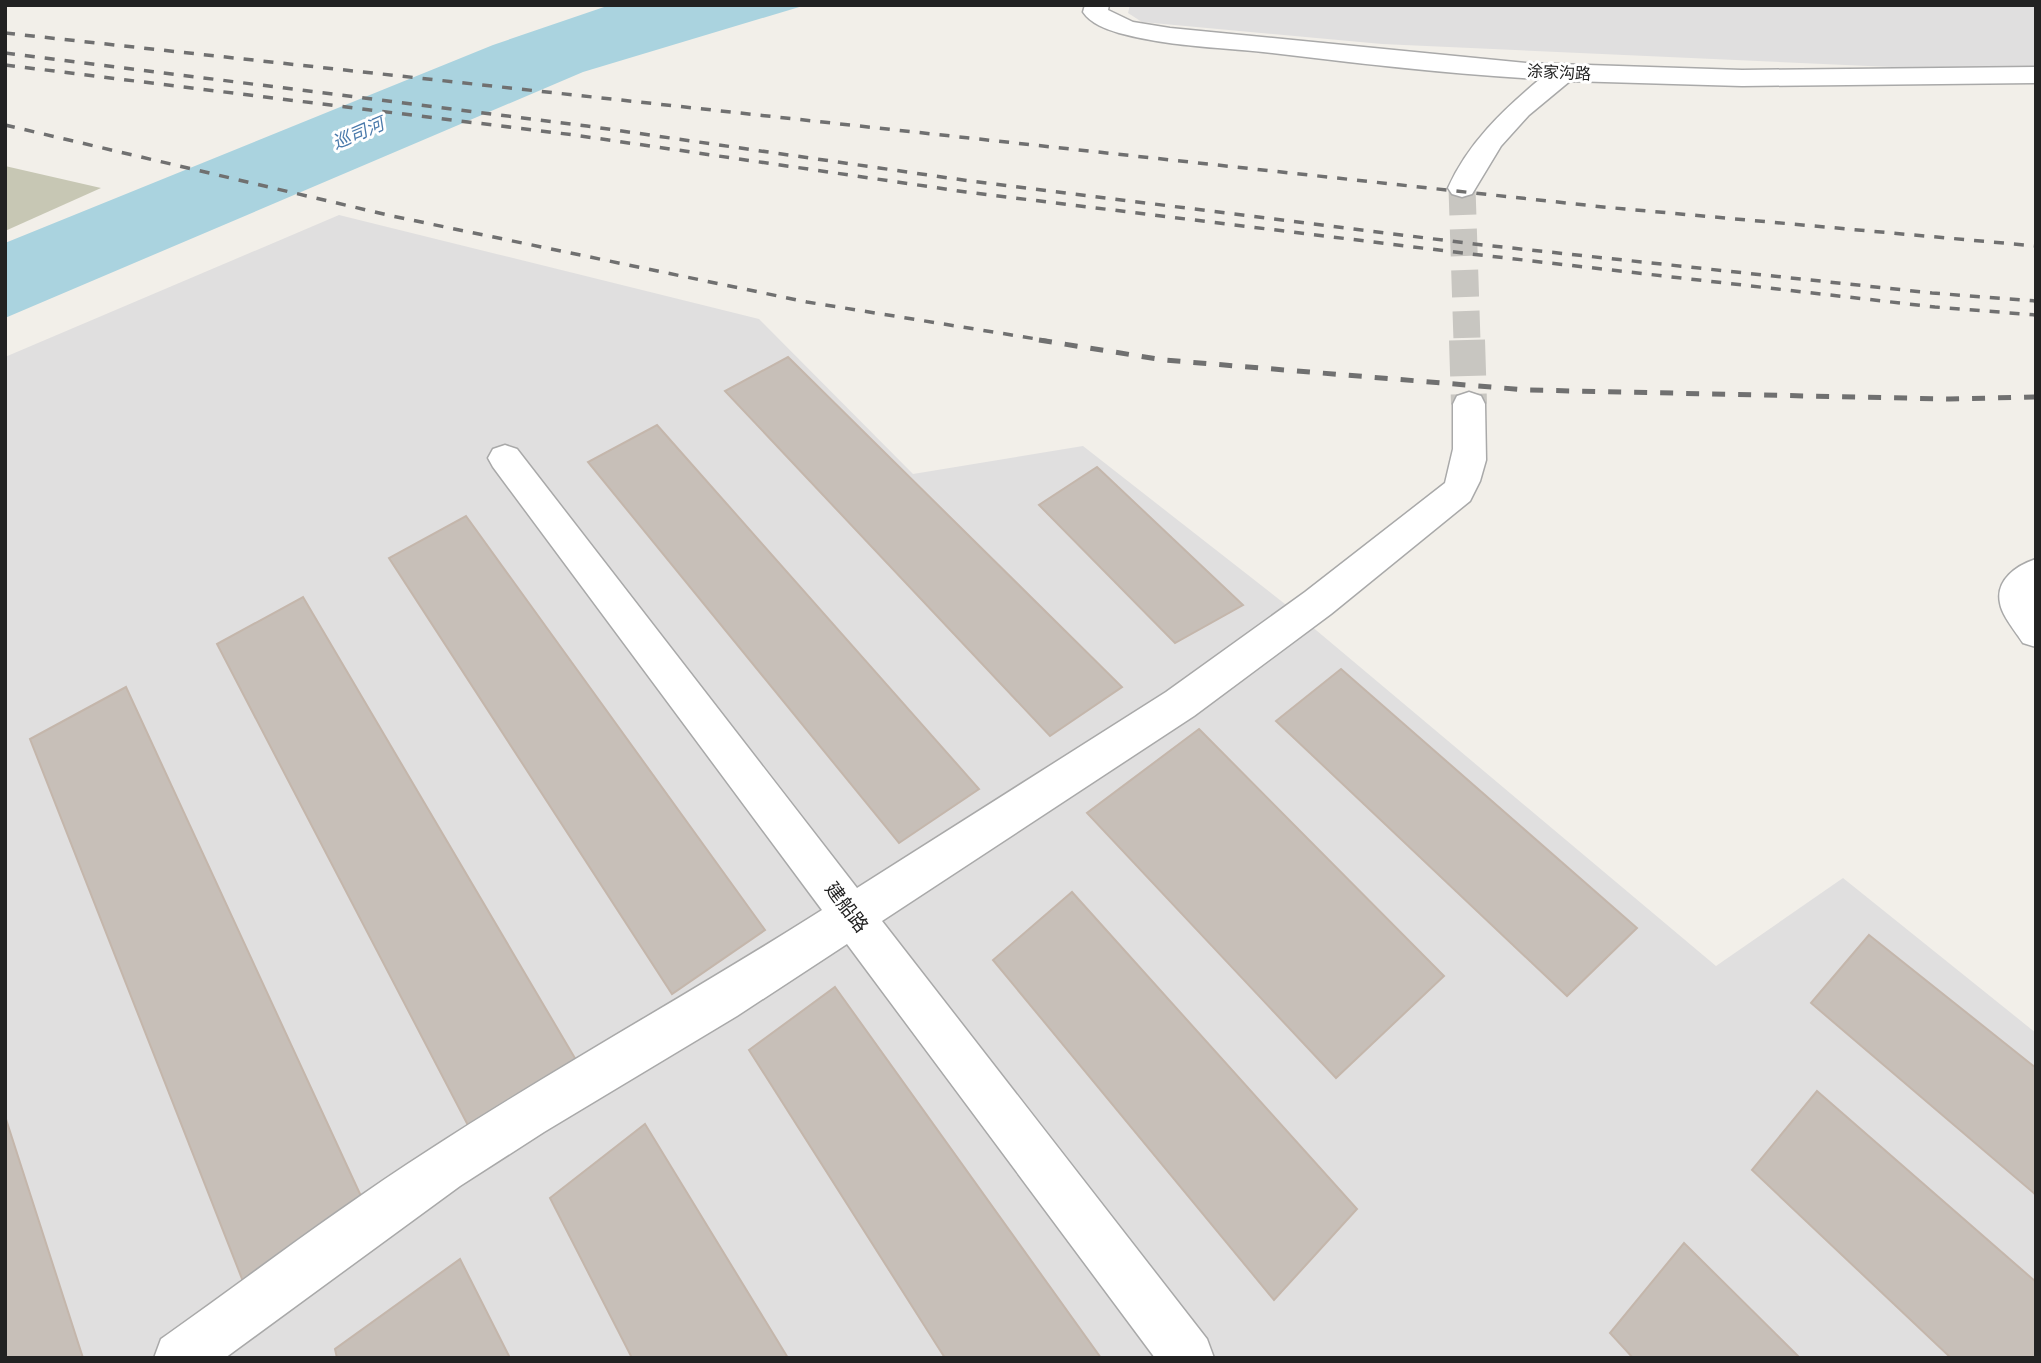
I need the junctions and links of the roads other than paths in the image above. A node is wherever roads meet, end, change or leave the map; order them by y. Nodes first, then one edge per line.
1 (1097, 5) edge
2 (1564, 73) junction
3 (2036, 75) edge
4 (1462, 188) tunnel mouth
5 (1469, 404) tunnel mouth
6 (505, 458) dead end
7 (2036, 572) edge
8 (2036, 632) edge
9 (853, 915) junction
10 (180, 1358) edge
11 (1188, 1358) edge

1 - 2 street, 涂家沟路
2 - 3 street, 涂家沟路
2 - 4 street
5 - 9 street
6 - 9 street, 建船路
7 - 8 street
9 - 10 street
9 - 11 street, 建船路

